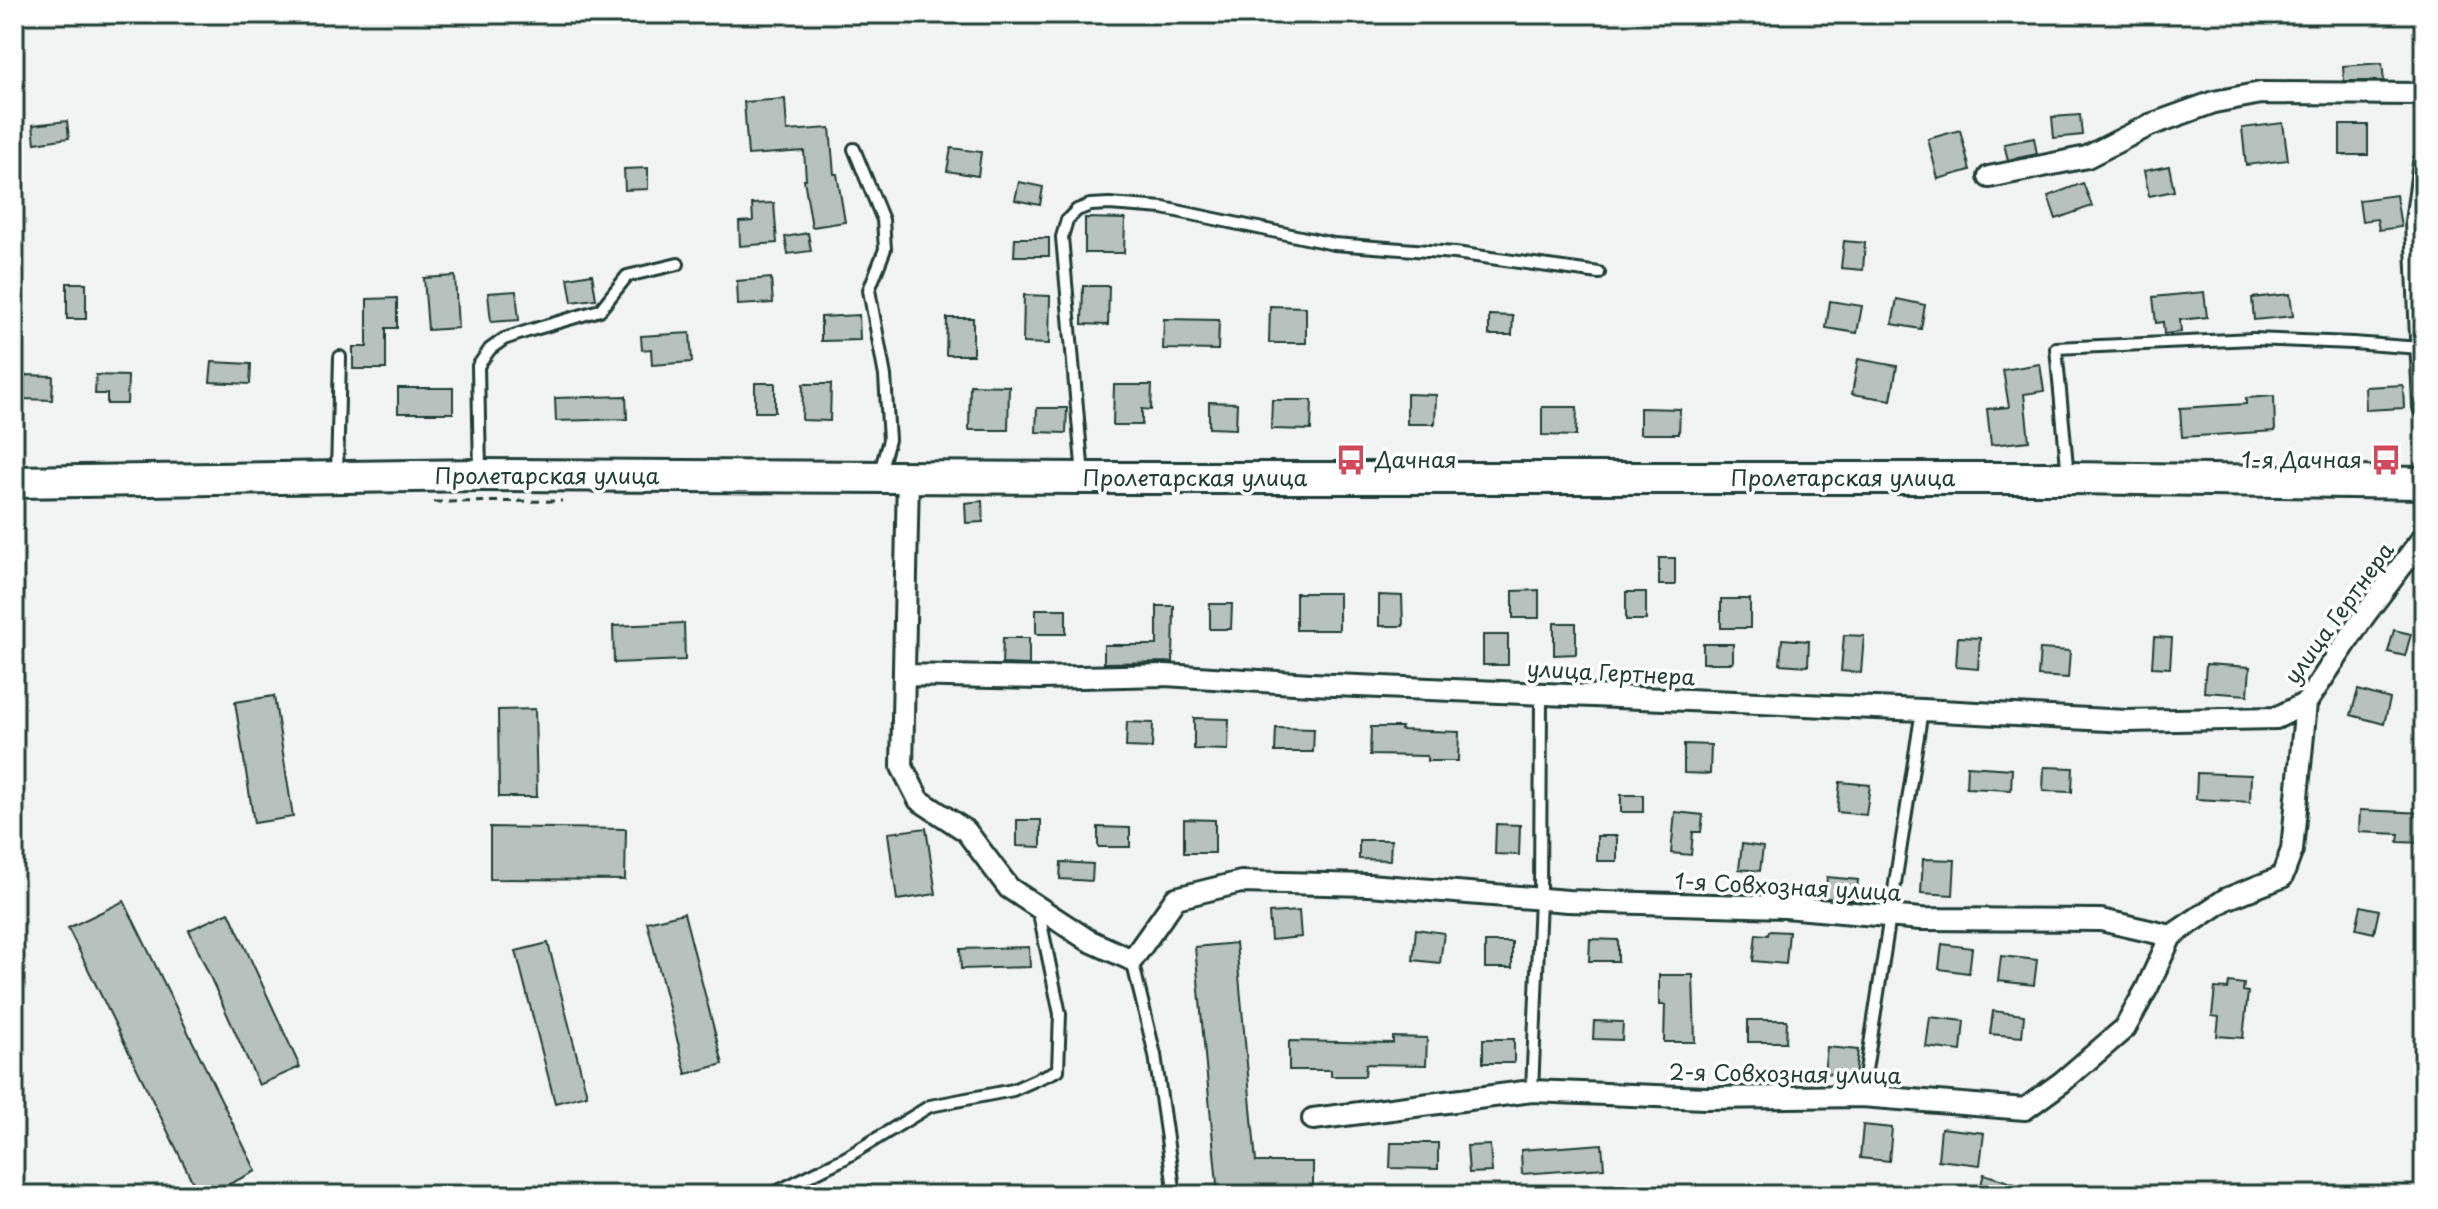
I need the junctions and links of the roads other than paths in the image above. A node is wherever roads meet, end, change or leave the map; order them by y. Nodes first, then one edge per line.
1 (2424, 94) edge
2 (854, 149) dead end
3 (2424, 163) edge
4 (1989, 177) dead end
5 (678, 264) dead end
6 (1599, 273) dead end
7 (2420, 348) junction
8 (340, 357) dead end
9 (2424, 407) edge
10 (480, 475) junction
11 (337, 476) junction
12 (894, 476) junction
13 (1083, 478) junction
14 (2068, 478) junction
15 (14, 482) edge
16 (2424, 483) edge
17 (2424, 536) edge
18 (904, 675) junction
19 (1541, 694) junction
20 (2306, 703) junction
21 (1922, 710) junction
22 (1540, 899) junction
23 (1037, 907) junction
24 (1890, 917) junction
25 (2171, 936) junction
26 (1132, 960) junction
27 (1532, 1091) junction
28 (1862, 1096) junction
29 (1313, 1119) dead end
30 (770, 1195) edge
31 (1175, 1195) edge

1 - 4 street
2 - 12 lane
3 - 7 street
5 - 10 lane
6 - 13 lane
7 - 9 street
7 - 14 lane
8 - 11 lane
10 - 11 main road, Пролетарская улица
10 - 12 main road, Пролетарская улица
11 - 15 main road, Пролетарская улица
12 - 13 main road, Пролетарская улица
12 - 18 street
13 - 14 main road, Пролетарская улица
14 - 16 main road, Пролетарская улица
17 - 20 street, улица Гертнера
18 - 19 street, улица Гертнера
18 - 23 street
19 - 21 street, улица Гертнера
19 - 22 lane
20 - 21 street, улица Гертнера
20 - 25 street
21 - 24 lane
22 - 24 street, 1-я Совхозная улица
22 - 26 street, 1-я Совхозная улица
22 - 27 lane
23 - 26 street
23 - 30 lane
24 - 25 street, 1-я Совхозная улица
24 - 28 lane
25 - 28 street, 2-я Совхозная улица
26 - 31 lane
27 - 28 street, 2-я Совхозная улица
27 - 29 street, 2-я Совхозная улица

